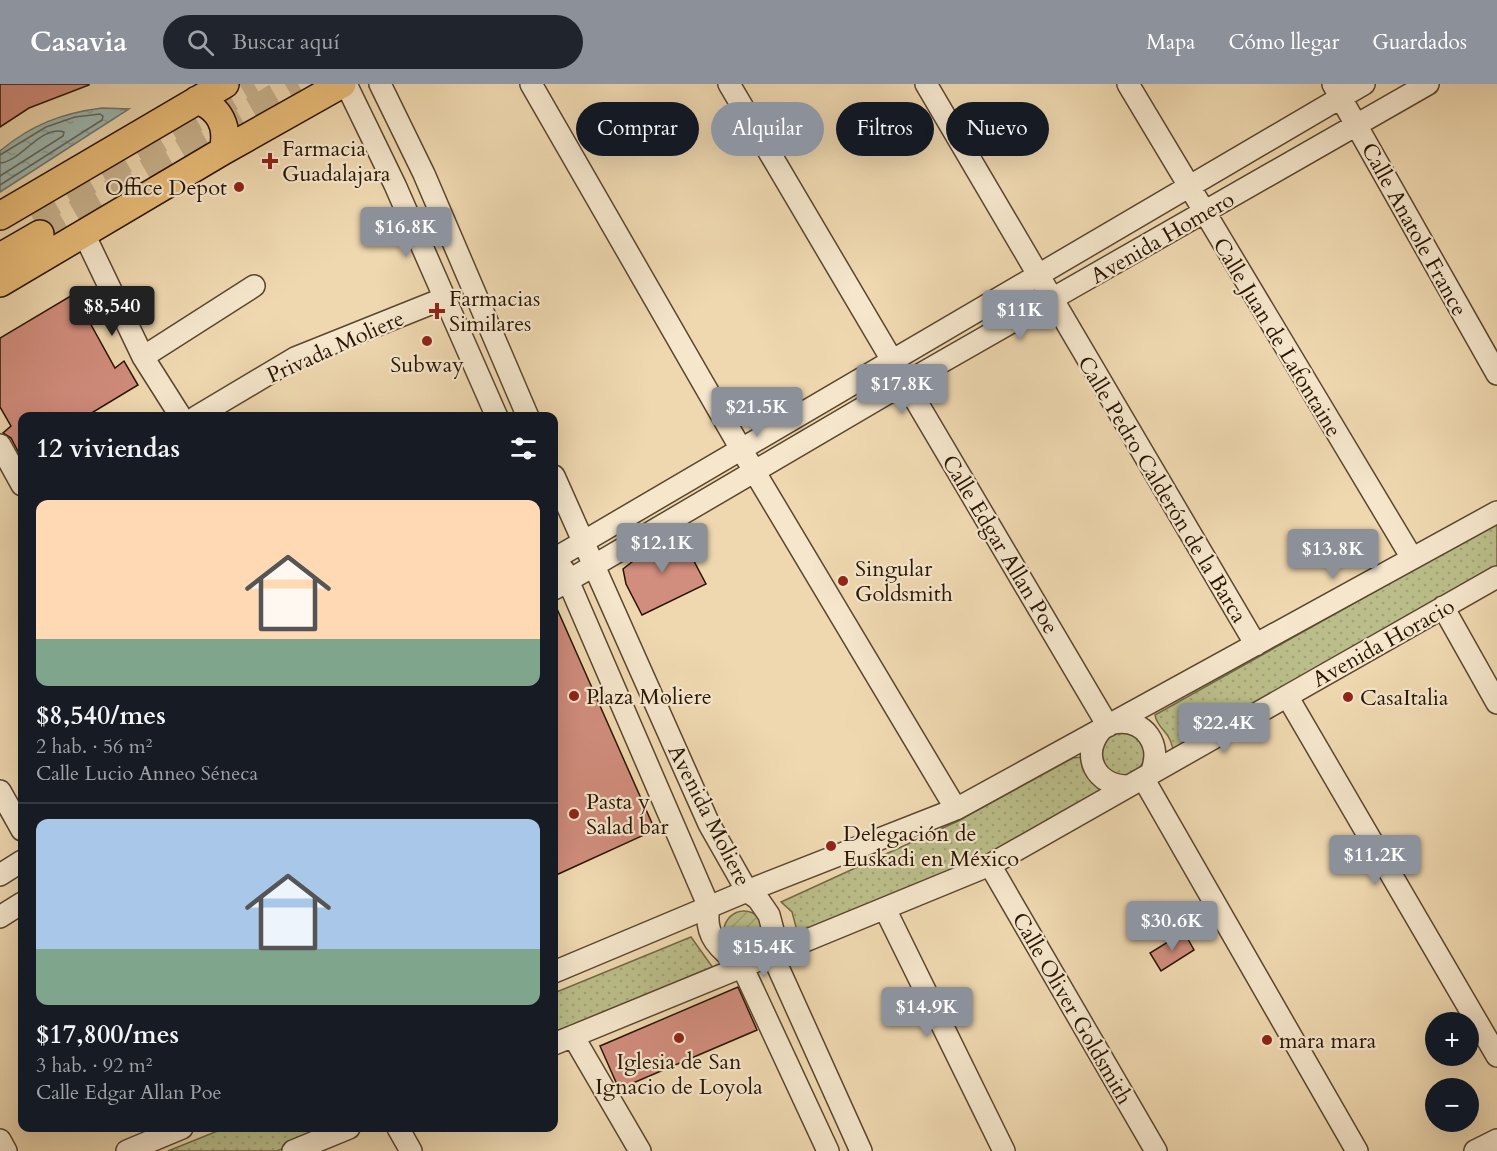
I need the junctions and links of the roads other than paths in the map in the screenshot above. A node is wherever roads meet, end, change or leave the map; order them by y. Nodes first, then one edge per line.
1 (225, 84) edge
2 (344, 84) edge
3 (380, 84) edge
4 (531, 84) edge
5 (729, 84) edge
6 (926, 84) edge
7 (1128, 84) edge
8 (1364, 84) edge
9 (1428, 84) edge
10 (1337, 91) edge
11 (197, 100) junction
12 (1356, 125) junction
13 (224, 151) junction
14 (424, 174) junction
15 (395, 185) junction
16 (1188, 187) junction
17 (1204, 214) junction
18 (0, 216) edge
19 (0, 233) edge
20 (84, 234) junction
21 (0, 257) edge
22 (1038, 276) junction
23 (0, 283) edge
24 (254, 286) dead end
25 (445, 298) junction
26 (1052, 300) junction
27 (143, 357) junction
28 (892, 360) junction
29 (1497, 374) edge
30 (905, 383) junction
31 (178, 412) edge
32 (204, 412) edge
33 (495, 412) edge
34 (526, 412) edge
35 (0, 445) edge
36 (741, 449) junction
37 (754, 471) junction
38 (18, 479) edge
39 (558, 485) edge
40 (1497, 512) edge
41 (582, 542) junction
42 (558, 553) edge
43 (1412, 558) junction
44 (592, 566) junction
45 (558, 570) edge
46 (1497, 577) edge
47 (561, 585) edge
48 (1443, 608) junction
49 (1256, 645) junction
50 (1287, 696) junction
51 (1497, 703) edge
52 (1108, 726) junction
53 (1141, 779) junction
54 (0, 791) edge
55 (956, 808) junction
56 (18, 823) edge
57 (18, 864) edge
58 (990, 865) junction
59 (0, 875) edge
60 (747, 891) junction
61 (18, 905) edge
62 (710, 907) junction
63 (885, 909) junction
64 (0, 916) edge
65 (772, 954) junction
66 (742, 966) junction
67 (558, 970) edge
68 (573, 1036) junction
69 (558, 1042) edge
70 (1497, 1056) edge
71 (172, 1132) edge
72 (339, 1132) edge
73 (400, 1132) edge
74 (0, 1140) edge
75 (1497, 1140) edge
76 (6, 1151) edge
77 (127, 1151) edge
78 (293, 1151) edge
79 (411, 1151) edge
80 (640, 1151) edge
81 (828, 1151) edge
82 (861, 1151) edge
83 (1004, 1151) edge
84 (1156, 1151) edge
85 (1357, 1151) edge
86 (1475, 1151) edge

1 - 11 main road
2 - 13 main road
2 - 15 street
3 - 14 street
4 - 36 street
5 - 28 street, Calle Edgar Allan Poe
6 - 22 street, Calle Pedro Calderón de la Barca
7 - 16 street, Calle Juan de Lafontaine
8 - 10 street, Avenida Homero
9 - 12 street, Avenida Homero
10 - 12 street, Calle Anatole France
10 - 16 street, Avenida Homero
11 - 13 main road
11 - 18 main road
12 - 17 street, Avenida Homero
12 - 29 street, Calle Anatole France
13 - 20 main road
14 - 15 street
14 - 34 street
15 - 25 street
16 - 17 street, Calle Juan de Lafontaine
16 - 22 street, Avenida Homero
17 - 26 street, Avenida Homero
17 - 43 street, Calle Juan de Lafontaine
19 - 21 main road
20 - 23 main road
20 - 27 street
22 - 26 street, Calle Pedro Calderón de la Barca
22 - 28 street, Avenida Homero
24 - 27 street
25 - 32 street, Privada Moliere
25 - 33 street
26 - 30 street, Avenida Homero
26 - 49 street, Calle Pedro Calderón de la Barca
27 - 31 street
28 - 30 street, Calle Edgar Allan Poe
28 - 36 street, Avenida Homero
30 - 37 street, Avenida Homero
30 - 52 street, Calle Edgar Allan Poe
35 - 38 street
36 - 37 street
36 - 41 street, Avenida Homero
37 - 44 street, Avenida Homero
37 - 55 street
39 - 41 street, Avenida Moliere
40 - 43 street
41 - 42 street, Avenida Homero
41 - 44 street, Avenida Moliere
43 - 49 street
44 - 47 street, Avenida Homero
44 - 60 street, Avenida Moliere
45 - 47 street, Avenida Moliere
46 - 48 street, Avenida Horacio
47 - 62 street, Avenida Moliere
48 - 50 street, Avenida Horacio
48 - 51 street
49 - 52 street
50 - 53 street, Avenida Horacio
50 - 70 street
52 - 53 street
52 - 53 street
52 - 55 street
53 - 58 street, Avenida Horacio
53 - 85 street
54 - 56 street
55 - 60 street
57 - 59 street
58 - 63 street, Avenida Horacio
58 - 84 street, Calle Oliver Goldsmith
60 - 62 street
60 - 65 street, Avenida Moliere
61 - 64 street
62 - 66 street, Avenida Moliere
62 - 67 street
63 - 65 street, Avenida Horacio
63 - 83 street
65 - 66 street, Avenida Horacio
65 - 82 street, Avenida Moliere
66 - 68 street, Avenida Horacio
66 - 81 street, Avenida Moliere
68 - 69 street, Avenida Horacio
68 - 80 street
71 - 77 street
72 - 78 street
73 - 79 street
74 - 76 street
75 - 86 street

